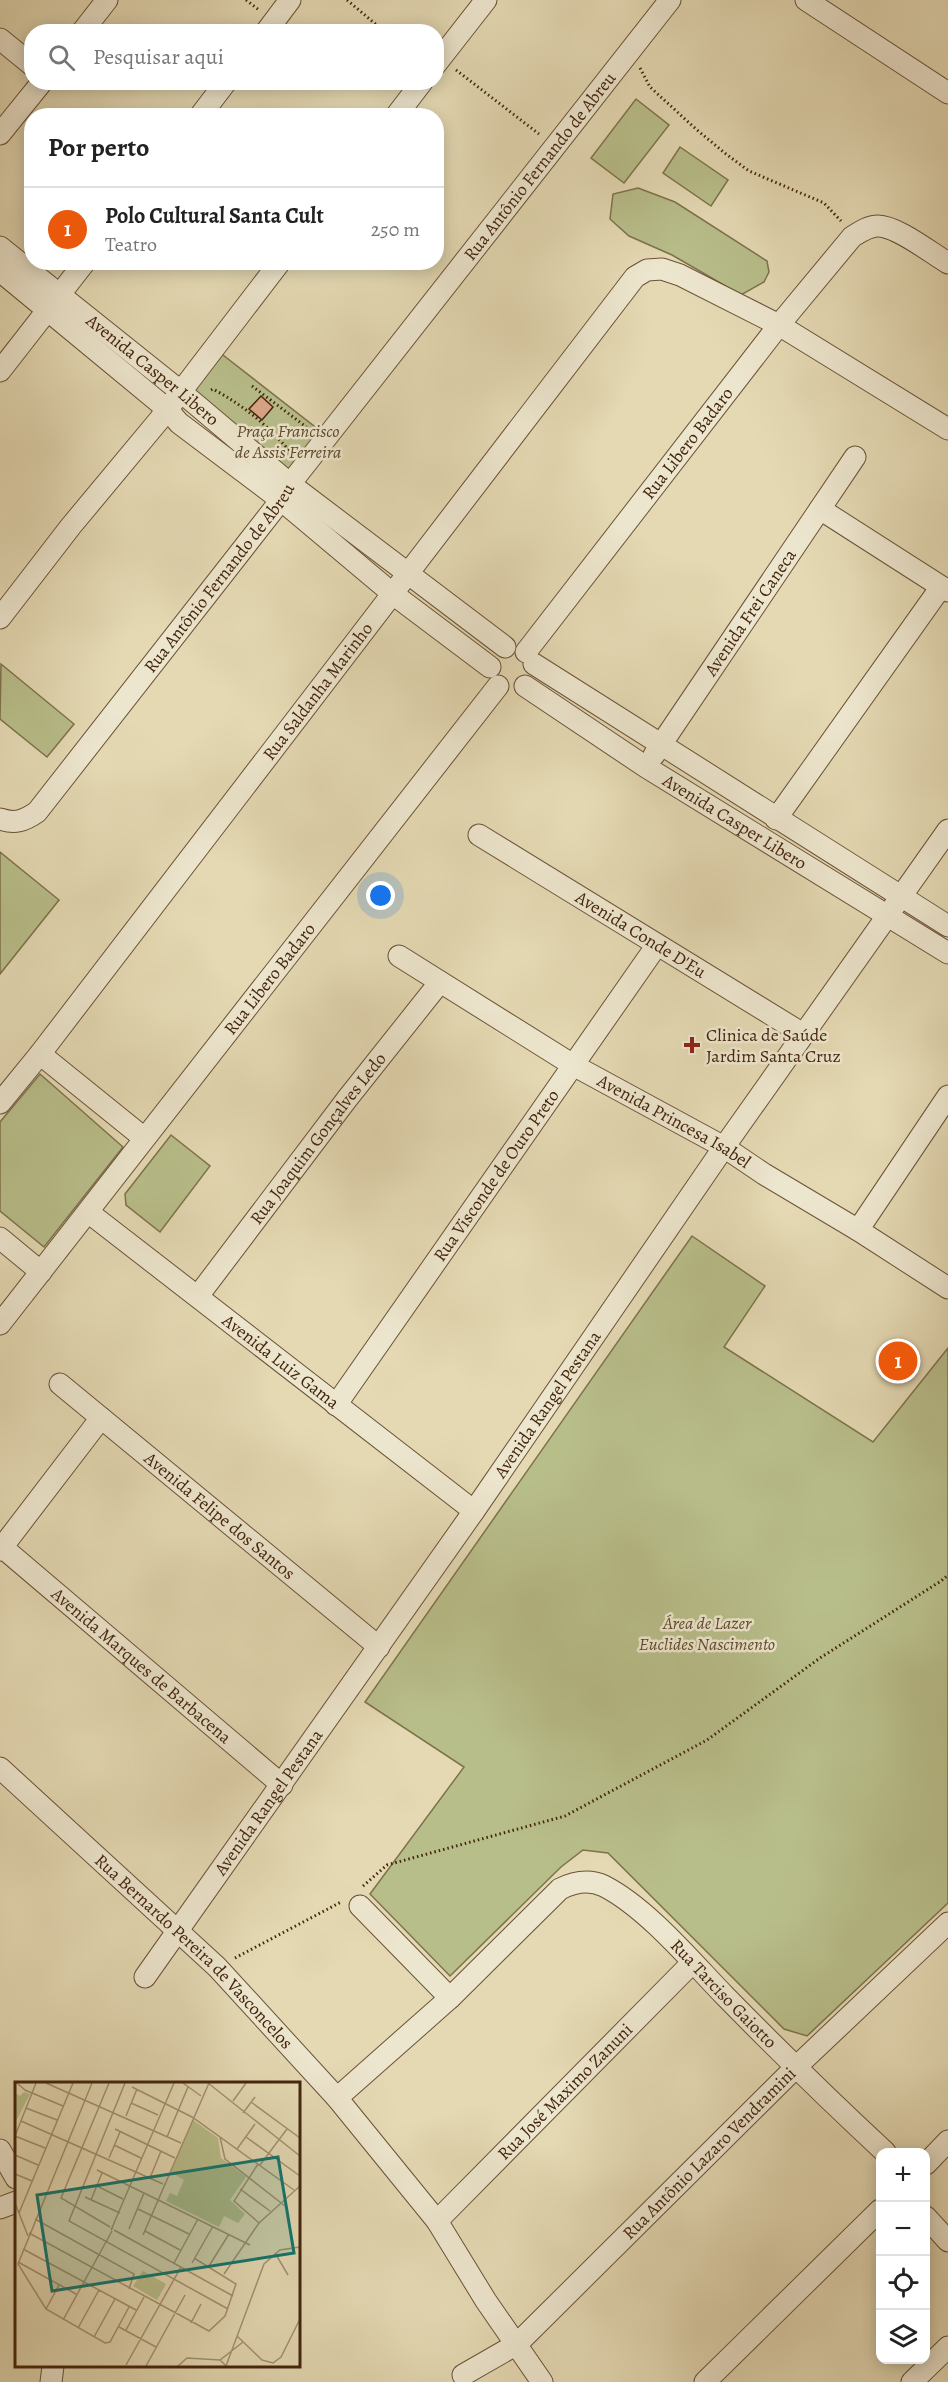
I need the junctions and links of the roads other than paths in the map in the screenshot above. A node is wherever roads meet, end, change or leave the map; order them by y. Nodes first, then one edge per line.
1 (107, 0) edge
2 (290, 0) edge
3 (486, 0) edge
4 (670, 0) edge
5 (806, 0) edge
6 (88, 24) edge
7 (272, 24) edge
8 (0, 39) edge
9 (444, 55) edge
10 (24, 58) edge
11 (36, 90) edge
12 (220, 90) edge
13 (416, 90) edge
14 (948, 93) edge
15 (206, 108) edge
16 (402, 108) edge
17 (0, 134) edge
18 (0, 247) edge
19 (948, 263) edge
20 (80, 270) edge
21 (274, 270) edge
22 (0, 272) edge
23 (54, 302) junction
24 (779, 325) junction
25 (0, 371) edge
26 (180, 391) junction
27 (167, 409) junction
28 (948, 429) edge
29 (855, 457) dead end
30 (290, 486) junction
31 (820, 509) junction
32 (410, 573) junction
33 (944, 589) edge
34 (393, 594) junction
35 (0, 618) edge
36 (505, 647) junction
37 (530, 658) junction
38 (490, 667) junction
39 (498, 686) junction
40 (525, 686) junction
41 (662, 744) junction
42 (646, 767) junction
43 (0, 819) edge
44 (776, 819) junction
45 (948, 830) edge
46 (479, 835) dead end
47 (902, 898) junction
48 (889, 915) junction
49 (948, 926) edge
50 (657, 945) junction
51 (948, 953) edge
52 (399, 956) dead end
53 (440, 982) junction
54 (803, 1034) junction
55 (40, 1054) junction
56 (573, 1065) junction
57 (0, 1103) edge
58 (944, 1109) edge
59 (144, 1138) junction
60 (724, 1147) junction
61 (88, 1212) junction
62 (858, 1230) junction
63 (0, 1238) edge
64 (41, 1272) junction
65 (948, 1288) edge
66 (198, 1296) junction
67 (0, 1324) edge
68 (60, 1384) dead end
69 (336, 1405) junction
70 (101, 1418) junction
71 (474, 1511) junction
72 (1, 1548) edge
73 (379, 1647) junction
74 (0, 1768) edge
75 (282, 1785) junction
76 (355, 1899) road end
77 (948, 1923) edge
78 (178, 1933) junction
79 (692, 1963) junction
80 (145, 1977) dead end
81 (450, 1998) junction
82 (795, 2068) junction
83 (337, 2098) junction
84 (948, 2141) edge
85 (881, 2148) edge
86 (0, 2150) edge
87 (930, 2160) edge
88 (15, 2176) edge
89 (15, 2202) edge
90 (0, 2208) edge
91 (876, 2214) edge
92 (437, 2221) junction
93 (930, 2221) edge
94 (948, 2241) edge
95 (517, 2344) junction
96 (948, 2347) edge
97 (53, 2367) edge
98 (463, 2374) dead end
99 (51, 2382) edge
100 (542, 2382) edge
101 (705, 2382) edge
102 (912, 2382) edge

1 - 6 street
2 - 7 street
3 - 9 street
4 - 30 street, Rua Antônio Fernando de Abreu
5 - 14 street
8 - 10 street
11 - 17 street
12 - 15 street
13 - 16 street
18 - 23 street, Avenida Casper Libero
19 - 24 street, Rua Libero Badaro
20 - 23 street
21 - 26 street
22 - 23 street, Avenida Casper Libero
23 - 25 street
23 - 26 street, Avenida Casper Libero
23 - 27 street, Avenida Casper Libero
24 - 28 street
24 - 32 street, Rua Saldanha Marinho
24 - 37 street, Rua Libero Badaro
26 - 27 street
26 - 30 street, Avenida Casper Libero
27 - 30 street, Avenida Casper Libero
27 - 35 street
29 - 31 street, Avenida Frei Caneca
30 - 32 street, Avenida Casper Libero
30 - 34 street, Avenida Casper Libero
30 - 43 street, Rua Antônio Fernando de Abreu
31 - 33 street
31 - 41 street, Avenida Frei Caneca
32 - 34 street, Rua Saldanha Marinho
32 - 36 street, Avenida Casper Libero
33 - 44 street
34 - 38 street, Avenida Casper Libero
34 - 55 street, Rua Saldanha Marinho
36 - 37 street
36 - 38 street
37 - 40 street
37 - 41 street, Avenida Casper Libero
38 - 39 street
39 - 40 street
39 - 59 street, Rua Libero Badaro
40 - 42 street, Avenida Casper Libero
41 - 42 street, Avenida Frei Caneca
41 - 44 street, Avenida Casper Libero
42 - 48 street, Avenida Casper Libero
44 - 47 street, Avenida Casper Libero
45 - 47 street, Avenida Rangel Pestana
46 - 50 street, Avenida Conde D'Eu
47 - 48 street, Avenida Rangel Pestana
47 - 49 street, Avenida Casper Libero
48 - 51 street, Avenida Casper Libero
48 - 54 street, Avenida Rangel Pestana
50 - 54 street, Avenida Conde D'Eu
50 - 56 street, Rua Visconde de Ouro Preto
52 - 53 street, Avenida Princesa Isabel
53 - 56 street, Avenida Princesa Isabel
53 - 66 street, Rua Joaquim Gonçalves Ledo
54 - 60 street, Avenida Rangel Pestana
55 - 57 street, Rua Saldanha Marinho
55 - 59 street
56 - 60 street, Avenida Princesa Isabel
56 - 69 street, Rua Visconde de Ouro Preto
58 - 62 street
59 - 61 street, Rua Libero Badaro
60 - 62 street, Avenida Princesa Isabel
60 - 71 street, Avenida Rangel Pestana
61 - 64 street, Rua Libero Badaro
61 - 66 street, Avenida Luiz Gama
62 - 65 street, Avenida Princesa Isabel
63 - 64 street
64 - 67 street, Rua Libero Badaro
66 - 69 street, Avenida Luiz Gama
68 - 70 street, Avenida Felipe dos Santos
69 - 71 street, Avenida Luiz Gama
70 - 72 street
70 - 73 street, Avenida Felipe dos Santos
71 - 73 street, Avenida Rangel Pestana
72 - 75 street, Avenida Marques de Barbacena
73 - 75 street, Avenida Rangel Pestana
74 - 78 street, Rua Bernardo Pereira de Vasconcelos
75 - 78 street, Avenida Rangel Pestana
76 - 81 street
77 - 82 street, Rua Antônio Lazaro Vendramini
78 - 80 street, Avenida Rangel Pestana
78 - 83 street, Rua Bernardo Pereira de Vasconcelos
79 - 81 street, Rua Tarciso Gaiotto
79 - 82 street, Rua Tarciso Gaiotto
79 - 92 street, Rua José Maximo Zanuni
81 - 83 street
82 - 85 street, Rua Tarciso Gaiotto
82 - 95 street, Rua Antônio Lazaro Vendramini
83 - 92 street, Rua Bernardo Pereira de Vasconcelos
84 - 87 street
86 - 88 street
89 - 90 street
91 - 101 street
92 - 95 street, Rua Bernardo Pereira de Vasconcelos
93 - 94 street
95 - 98 street, Rua Antônio Lazaro Vendramini
95 - 100 street, Rua Bernardo Pereira de Vasconcelos
96 - 102 street
97 - 99 street

